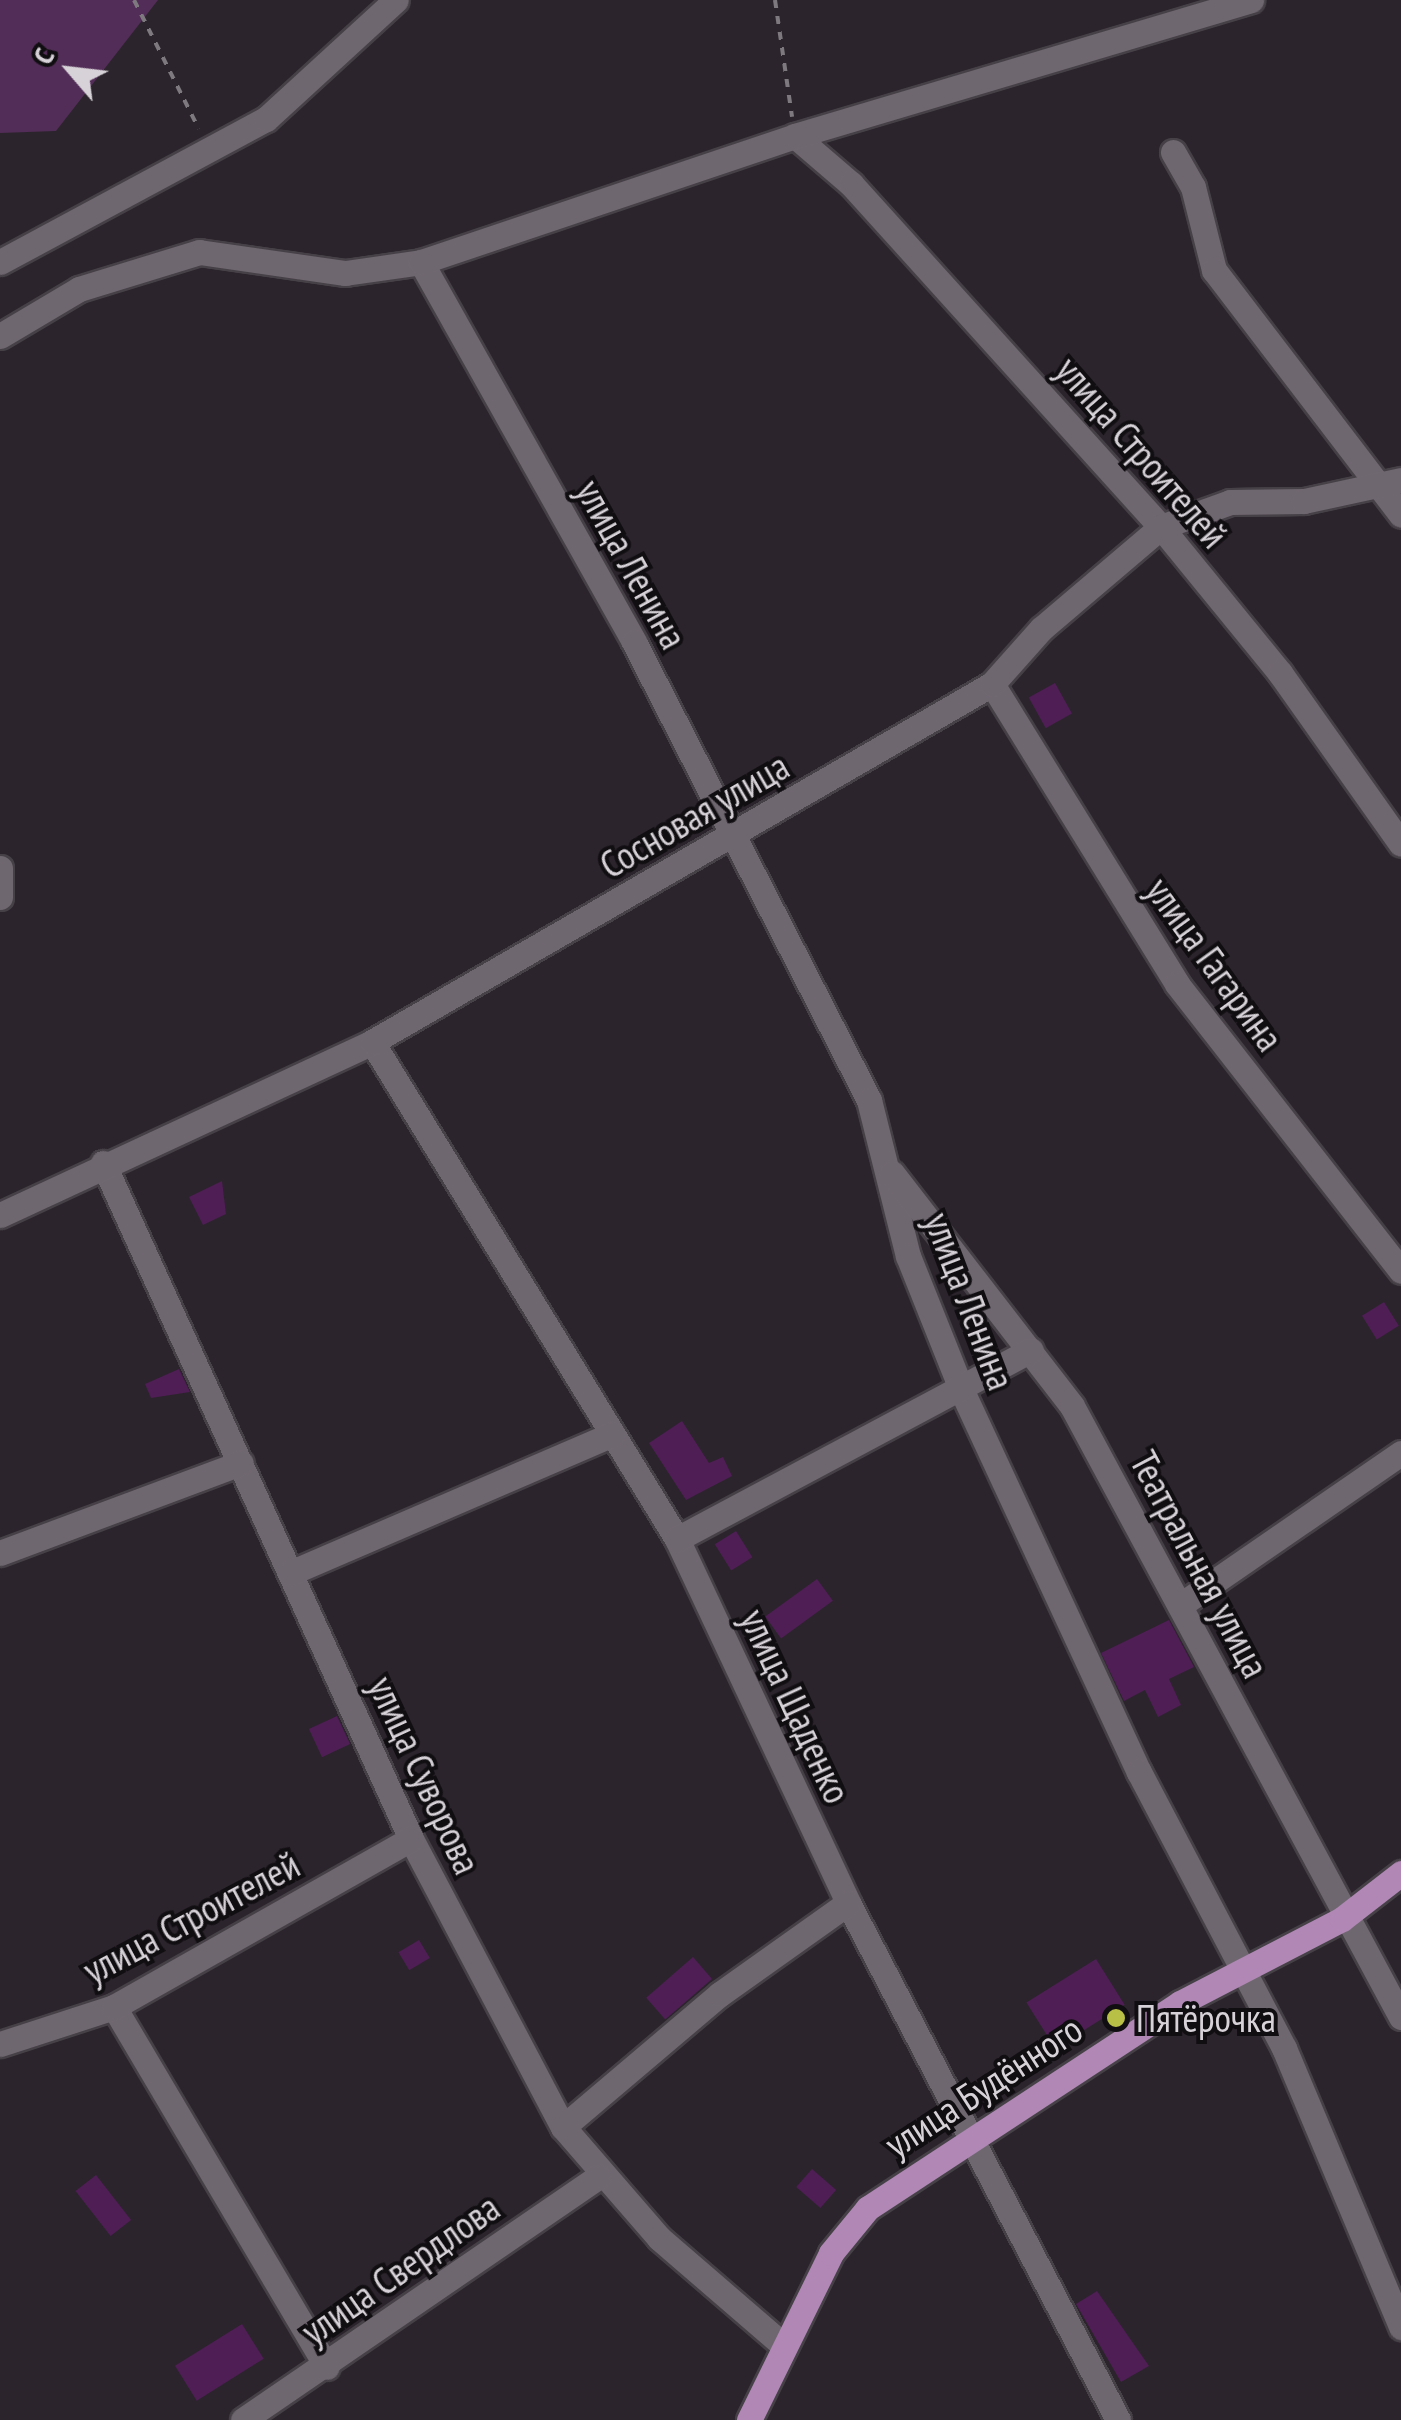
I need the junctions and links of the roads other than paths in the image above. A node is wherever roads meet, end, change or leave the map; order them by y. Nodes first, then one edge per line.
1 (396, 0) edge
2 (1251, 0) edge
3 (795, 136) junction
4 (1173, 152) dead end
5 (0, 262) edge
6 (421, 262) junction
7 (0, 336) edge
8 (1391, 484) edge
9 (1401, 515) edge
10 (1161, 527) junction
11 (992, 684) junction
12 (735, 835) junction
13 (1401, 844) edge
14 (0, 868) edge
15 (0, 897) edge
16 (372, 1042) junction
17 (104, 1163) junction
18 (892, 1173) junction
19 (0, 1214) edge
20 (1401, 1272) edge
21 (1031, 1350) junction
22 (962, 1391) junction
23 (612, 1434) junction
24 (1401, 1454) edge
25 (241, 1464) junction
26 (676, 1539) junction
27 (0, 1553) edge
28 (290, 1573) junction
29 (1182, 1604) junction
30 (411, 1839) junction
31 (1401, 1873) edge
32 (848, 1903) junction
33 (1342, 1919) junction
34 (1244, 1968) junction
35 (114, 2008) junction
36 (1401, 2016) edge
37 (0, 2043) edge
38 (563, 2128) junction
39 (967, 2137) junction
40 (598, 2178) junction
41 (1401, 2327) edge
42 (784, 2346) junction
43 (327, 2367) junction
44 (243, 2420) edge
45 (750, 2420) edge
46 (1118, 2420) edge

1 - 5 street
2 - 3 street
3 - 6 street
3 - 10 street, улица Строителей
4 - 8 street
6 - 7 street
6 - 12 street, улица Ленина
8 - 9 street
8 - 10 street, Сосновая улица
10 - 11 street, Сосновая улица
10 - 13 street, улица Строителей
11 - 12 street, Сосновая улица
11 - 20 street, улица Гагарина
12 - 16 street, Сосновая улица
12 - 18 street, улица Ленина
14 - 15 street
16 - 17 street, Сосновая улица
16 - 23 street, улица Щаденко
17 - 19 street, Сосновая улица
17 - 25 street, улица Суворова
18 - 21 street, Театральная улица
18 - 22 street, улица Ленина
21 - 22 street
21 - 29 street, Театральная улица
22 - 26 street
22 - 34 street, улица Ленина
23 - 26 street, улица Щаденко
23 - 28 street
24 - 29 street
25 - 27 street
25 - 28 street, улица Суворова
26 - 32 street, улица Щаденко
28 - 30 street, улица Суворова
29 - 33 street, Театральная улица
30 - 35 street, улица Строителей
30 - 38 street, улица Суворова
31 - 33 main road, улица Будённого
32 - 38 street
32 - 39 street, улица Щаденко
33 - 34 main road, улица Будённого
33 - 36 street, Театральная улица
34 - 39 main road, улица Будённого
34 - 41 street, улица Ленина
35 - 37 street, улица Строителей
35 - 43 street
38 - 40 street, улица Суворова
39 - 42 main road, улица Будённого
39 - 46 street, улица Щаденко
40 - 42 street, улица Суворова
40 - 43 street, улица Свердлова
42 - 45 main road, улица Будённого
43 - 44 street, улица Свердлова

